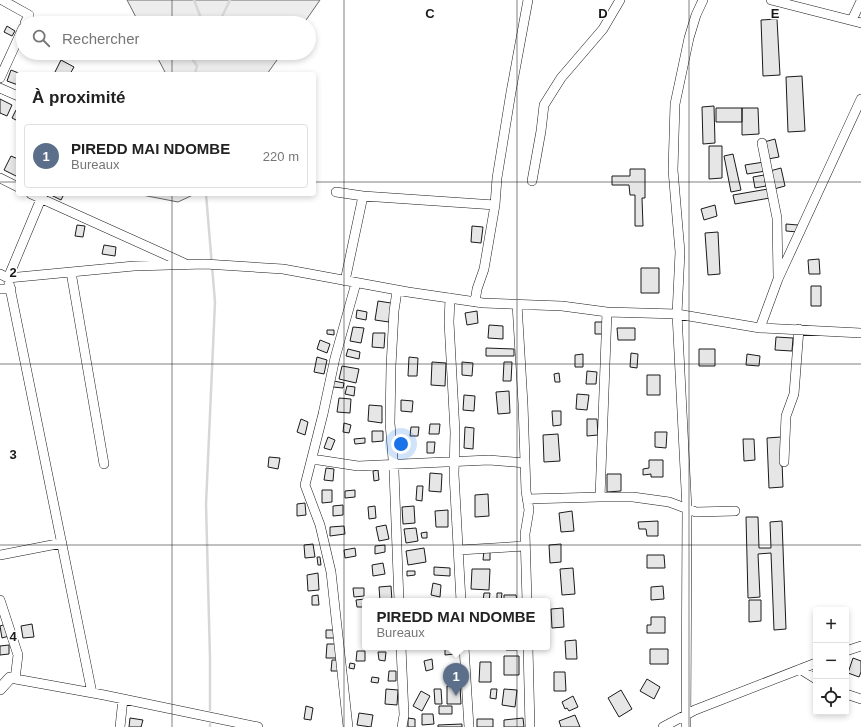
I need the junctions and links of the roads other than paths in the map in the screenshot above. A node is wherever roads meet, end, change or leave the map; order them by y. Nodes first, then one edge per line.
1 (2, 0) edge
2 (528, 0) edge
3 (620, 0) edge
4 (703, 0) edge
5 (771, 0) edge
6 (861, 1) edge
7 (28, 16) edge
8 (857, 21) edge
9 (16, 43) edge
10 (0, 78) edge
11 (0, 88) edge
12 (16, 95) edge
13 (861, 99) edge
14 (762, 143) dead end
15 (0, 178) edge
16 (532, 181) dead end
17 (16, 186) edge
18 (336, 192) dead end
19 (42, 196) edge
20 (363, 196) junction
21 (495, 205) junction
22 (187, 265) junction
23 (71, 272) junction
24 (4, 276) edge
25 (778, 279) junction
26 (345, 281) junction
27 (356, 283) junction
28 (0, 289) edge
29 (11, 289) junction
30 (398, 290) junction
31 (450, 298) junction
32 (475, 302) junction
33 (517, 304) junction
34 (607, 312) junction
35 (677, 314) junction
36 (760, 328) junction
37 (800, 330) junction
38 (861, 333) edge
39 (312, 459) junction
40 (454, 461) junction
41 (784, 462) dead end
42 (525, 463) junction
43 (104, 464) dead end
44 (394, 464) junction
45 (600, 497) junction
46 (527, 499) junction
47 (687, 509) junction
48 (735, 511) dead end
49 (62, 543) junction
50 (525, 546) junction
51 (458, 550) junction
52 (0, 555) edge
53 (399, 598) edge
54 (462, 598) edge
55 (526, 598) edge
56 (0, 600) edge
57 (861, 646) edge
58 (401, 650) edge
59 (464, 650) edge
60 (528, 650) edge
61 (849, 650) edge
62 (813, 664) edge
63 (800, 669) junction
64 (813, 677) edge
65 (8, 678) edge
66 (0, 688) edge
67 (92, 693) junction
68 (849, 695) edge
69 (123, 699) junction
70 (861, 699) edge
71 (687, 714) junction
72 (120, 727) edge
73 (258, 727) edge
74 (348, 727) edge
75 (402, 727) edge
76 (469, 727) edge
77 (530, 727) edge
78 (663, 727) edge
79 (686, 727) edge

1 - 7 street
2 - 21 street
3 - 16 street
4 - 35 street
5 - 8 street
6 - 8 street
9 - 10 street
11 - 12 street
13 - 25 street
14 - 25 street
15 - 17 street
18 - 20 street
19 - 22 street
19 - 24 street
20 - 21 street
20 - 26 street
21 - 32 street
22 - 23 street
22 - 26 street
23 - 24 street
23 - 43 street
24 - 29 street
25 - 36 street
26 - 27 street
27 - 30 street
27 - 39 street
28 - 29 street
29 - 49 street
30 - 31 street
30 - 44 street
31 - 32 street
31 - 40 street
32 - 33 street
33 - 34 street
33 - 42 street
34 - 35 street
34 - 45 street
35 - 36 street
35 - 47 street
36 - 37 street
37 - 38 street
37 - 41 street
39 - 44 street
39 - 74 street
40 - 42 street
40 - 44 street
40 - 51 street
42 - 46 street
44 - 53 street
45 - 46 street
45 - 47 street
46 - 50 street
47 - 48 street
47 - 71 street
49 - 52 street
49 - 67 street
50 - 51 street
50 - 55 street
51 - 54 street
56 - 65 street
57 - 61 street
58 - 75 street
59 - 76 street
60 - 77 street
62 - 63 street
63 - 64 street
63 - 71 street
65 - 66 main road
65 - 67 street
67 - 69 street
68 - 70 street
69 - 72 street
69 - 73 street
71 - 78 street
71 - 79 street

